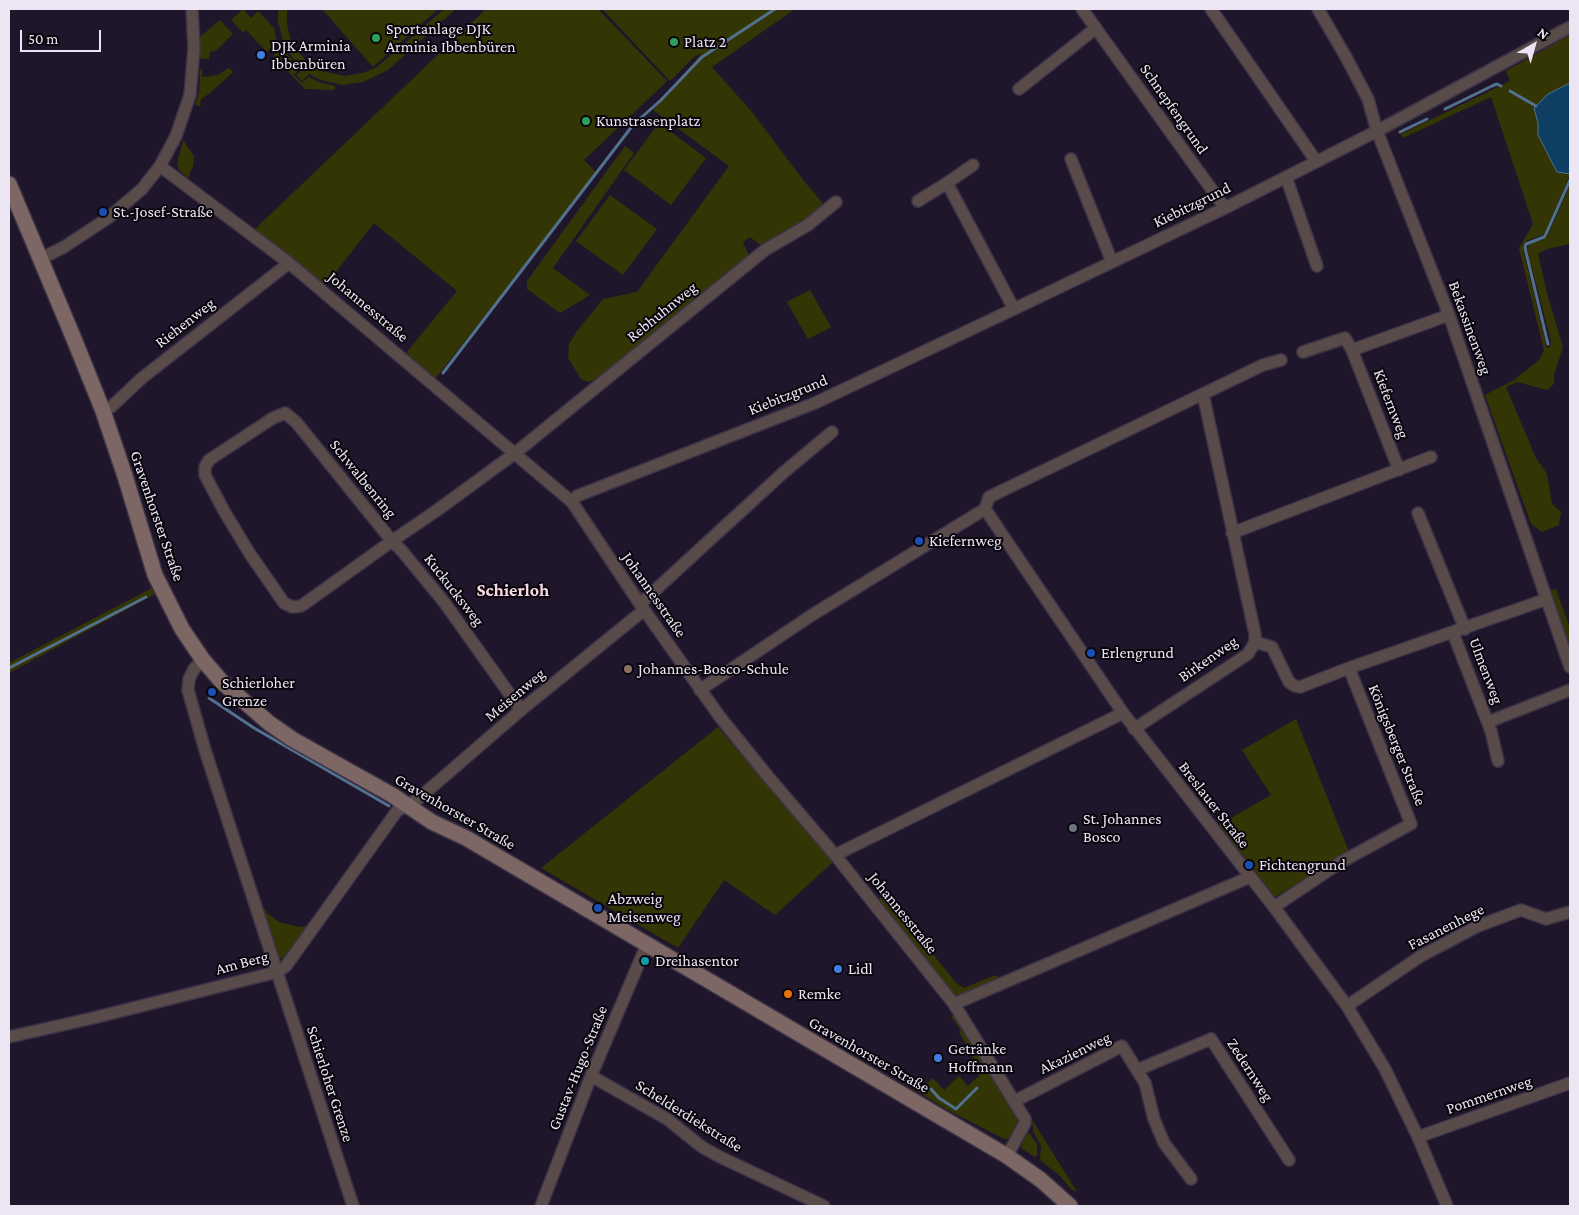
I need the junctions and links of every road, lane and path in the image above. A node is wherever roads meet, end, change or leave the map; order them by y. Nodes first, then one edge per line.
1 (192, 9) edge
2 (1082, 9) edge
3 (1211, 9) edge
4 (1318, 9) edge
5 (1570, 27) edge
6 (1096, 28) junction
7 (1019, 89) dead end
8 (1377, 130) junction
9 (1071, 159) dead end
10 (1316, 161) junction
11 (973, 165) dead end
12 (160, 166) junction
13 (1286, 176) junction
14 (947, 183) junction
15 (9, 184) edge
16 (918, 201) dead end
17 (836, 202) dead end
18 (1225, 208) junction
19 (40, 259) junction
20 (289, 262) junction
21 (1112, 262) junction
22 (1317, 266) dead end
23 (1014, 310) junction
24 (1449, 315) junction
25 (1352, 350) junction
26 (1303, 352) dead end
27 (1282, 360) dead end
28 (1203, 394) junction
29 (103, 411) junction
30 (832, 432) dead end
31 (514, 454) junction
32 (1431, 457) dead end
33 (1399, 470) junction
34 (572, 502) junction
35 (985, 509) junction
36 (1418, 513) dead end
37 (1232, 533) junction
38 (392, 541) junction
39 (1547, 599) junction
40 (642, 607) junction
41 (1465, 629) junction
42 (1453, 633) junction
43 (1256, 642) junction
44 (203, 660) junction
45 (1570, 667) edge
46 (1348, 668) junction
47 (700, 690) junction
48 (1570, 690) edge
49 (521, 710) junction
50 (1122, 713) junction
51 (1488, 722) junction
52 (1134, 729) junction
53 (1498, 761) dead end
54 (407, 806) junction
55 (835, 855) junction
56 (1250, 877) junction
57 (1274, 907) junction
58 (1570, 912) edge
59 (646, 944) junction
60 (277, 972) junction
61 (954, 1004) junction
62 (1347, 1006) junction
63 (9, 1037) edge
64 (1137, 1070) junction
65 (592, 1076) junction
66 (1570, 1084) edge
67 (1015, 1101) junction
68 (1418, 1136) junction
69 (1007, 1156) junction
70 (1289, 1160) dead end
71 (1191, 1179) dead end
72 (353, 1206) edge
73 (541, 1206) edge
74 (824, 1206) edge
75 (1070, 1206) edge
76 (1447, 1206) edge

1 - 12 street
2 - 6 street, Schnepfengrund
3 - 10 street
4 - 8 street, Bekassinenweg
5 - 8 street, Kiebitzgrund
6 - 7 street
6 - 18 street, Schnepfengrund
8 - 10 street, Kiebitzgrund
8 - 24 street, Bekassinenweg
9 - 21 street
10 - 13 street, Kiebitzgrund
11 - 14 street
12 - 19 street
12 - 20 street, Johannesstraße
13 - 18 street, Kiebitzgrund
13 - 22 street
14 - 16 street
14 - 23 street
15 - 19 main road, Gravenhorster Straße
17 - 31 street, Rebhuhnweg
18 - 21 street, Kiebitzgrund
19 - 29 main road, Gravenhorster Straße
20 - 29 street, Riehenweg
20 - 31 street, Johannesstraße
21 - 23 street, Kiebitzgrund
23 - 34 street, Kiebitzgrund
24 - 25 street
24 - 39 street, Bekassinenweg
25 - 26 street
25 - 33 street, Kiefernweg
27 - 28 street
28 - 35 street
28 - 37 street, Birkenweg
29 - 44 main road, Gravenhorster Straße
30 - 40 street, Meisenweg
31 - 34 street, Johannesstraße
31 - 38 street
32 - 33 street
33 - 37 street
34 - 40 street, Johannesstraße
35 - 47 street
35 - 50 street, Breslauer Straße
36 - 41 street
37 - 43 street, Birkenweg
38 - 38 street, Schwalbenring
38 - 49 street, Kuckucksweg
39 - 41 street, Königsberger Straße
39 - 45 street, Bekassinenweg
40 - 47 street, Johannesstraße
40 - 49 street, Meisenweg
41 - 42 street, Königsberger Straße
42 - 46 street, Königsberger Straße
42 - 51 street, Ulmenweg
43 - 46 street, Königsberger Straße
43 - 52 street, Birkenweg
44 - 54 main road, Gravenhorster Straße
44 - 60 street, Schierloher Grenze
46 - 57 street, Königsberger Straße
47 - 55 street, Johannesstraße
48 - 51 street, Ulmenweg
49 - 54 street, Meisenweg
50 - 52 street, Breslauer Straße
50 - 55 street
51 - 53 street, Ulmenweg
52 - 56 street, Breslauer Straße
54 - 59 main road, Gravenhorster Straße
54 - 60 street, Am Berg
55 - 61 street, Johannesstraße
56 - 57 street, Breslauer Straße
56 - 61 street
57 - 62 street, Breslauer Straße
58 - 62 street, Fasanenhege
59 - 65 street, Gustav-Hugo-Straße
59 - 69 main road, Gravenhorster Straße
60 - 63 street, Am Berg
60 - 72 street, Schierloher Grenze
61 - 67 street, Johannesstraße
62 - 68 street, Breslauer Straße
64 - 67 street, Akazienweg
64 - 70 street, Zedernweg
64 - 71 street, Akazienweg
65 - 73 street, Gustav-Hugo-Straße
65 - 74 street, Schelderdiekstraße
66 - 68 street, Pommernweg
67 - 69 street, Johannesstraße
68 - 76 street, Breslauer Straße
69 - 75 main road, Gravenhorster Straße

